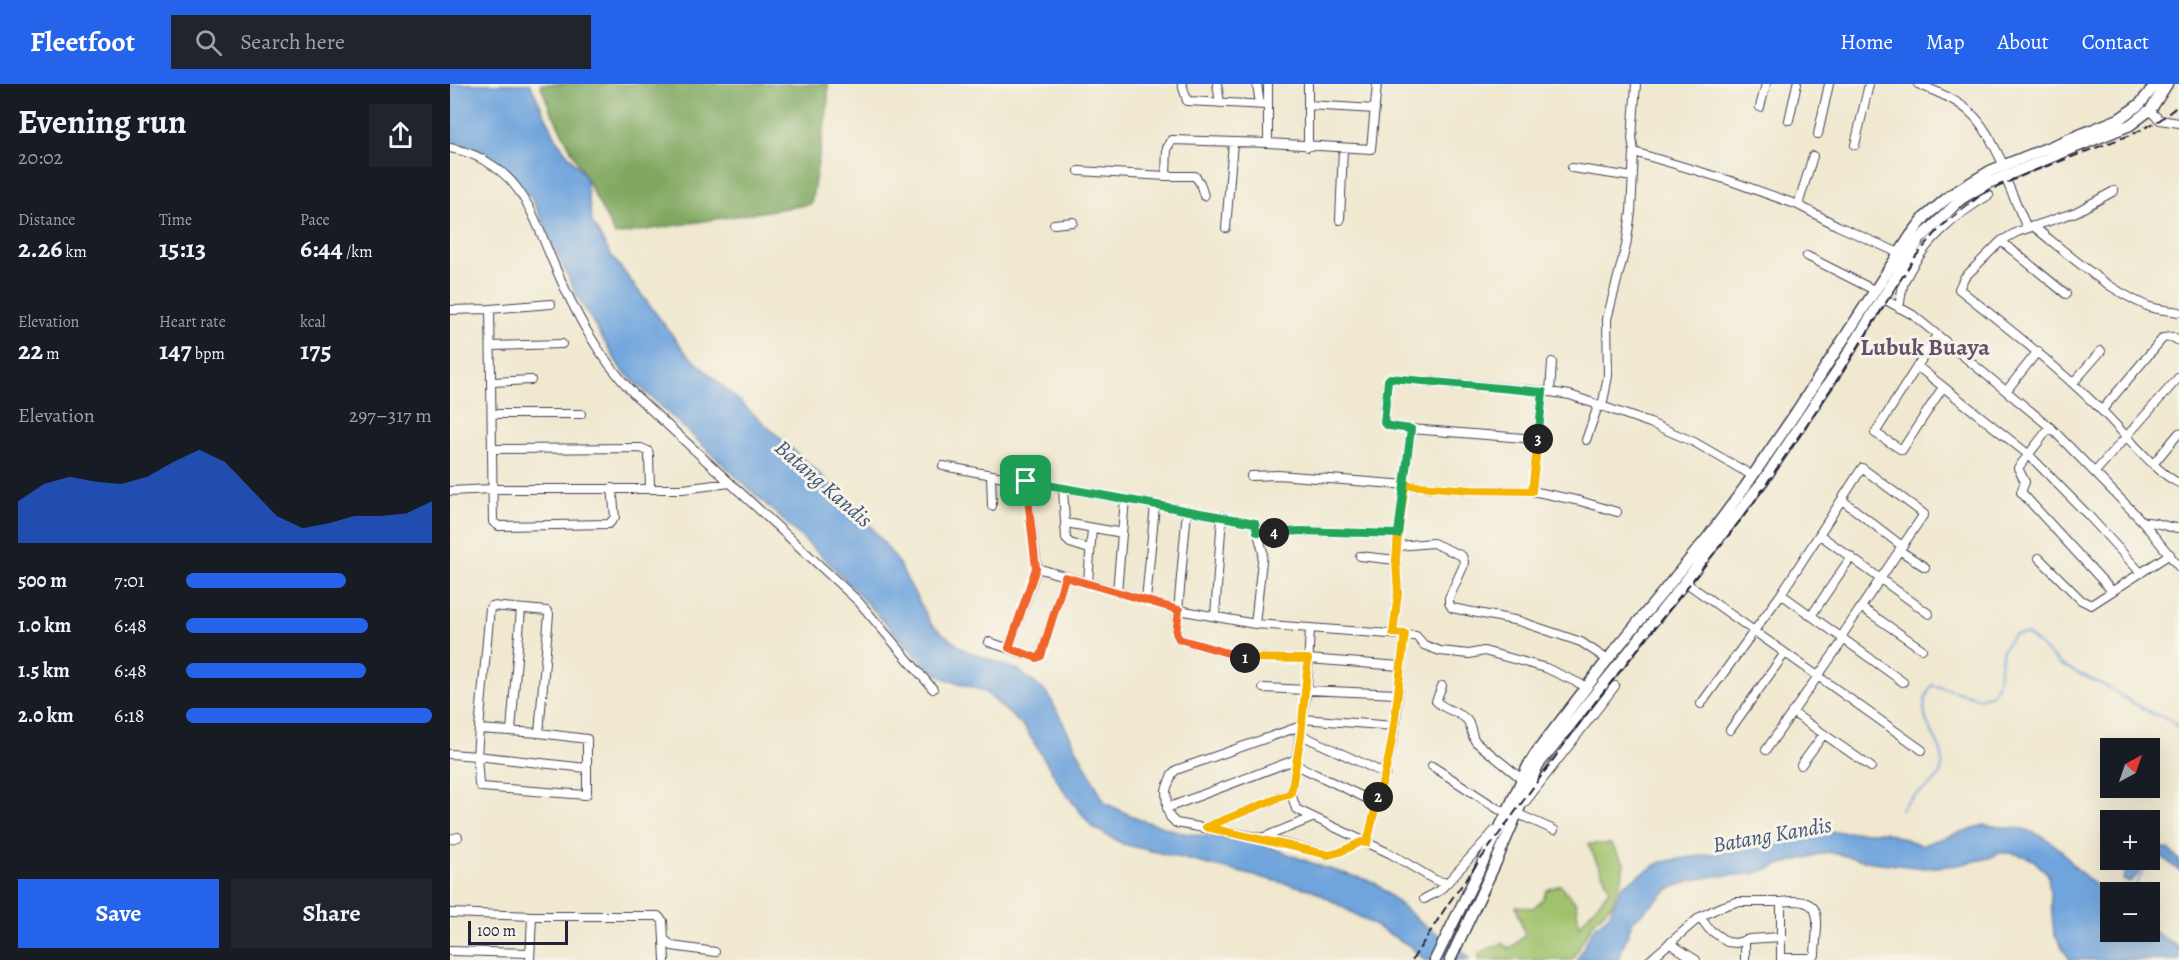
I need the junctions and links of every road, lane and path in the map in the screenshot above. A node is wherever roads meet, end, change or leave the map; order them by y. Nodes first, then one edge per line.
1 (1182, 84) edge
2 (1217, 84) edge
3 (1257, 84) edge
4 (1268, 84) edge
5 (1308, 84) edge
6 (1377, 84) edge
7 (1636, 84) edge
8 (1766, 84) edge
9 (1797, 84) edge
10 (1829, 84) edge
11 (1869, 84) edge
12 (1918, 84) edge
13 (1943, 84) edge
14 (2156, 84) edge
15 (2167, 84) edge
16 (1938, 92) junction
17 (1220, 103) junction
18 (1264, 105) junction
19 (1308, 105) junction
20 (1760, 107) dead end
21 (1376, 109) junction
22 (2151, 109) junction
23 (1789, 120) dead end
24 (2179, 123) edge
25 (1818, 134) dead end
26 (1233, 142) junction
27 (1268, 143) junction
28 (1855, 145) dead end
29 (1308, 147) junction
30 (450, 148) edge
31 (1343, 148) junction
32 (1634, 152) junction
33 (1813, 156) dead end
34 (1572, 168) dead end
35 (2004, 169) junction
36 (1079, 171) dead end
37 (1166, 176) junction
38 (1633, 177) junction
39 (2114, 192) dead end
40 (1989, 195) dead end
41 (1204, 196) dead end
42 (1798, 205) junction
43 (1941, 210) junction
44 (1341, 220) dead end
45 (1073, 222) dead end
46 (1054, 224) dead end
47 (2030, 227) junction
48 (1226, 228) dead end
49 (2001, 241) junction
50 (1899, 254) junction
51 (1807, 256) dead end
52 (2066, 294) dead end
53 (1879, 295) junction
54 (551, 304) dead end
55 (1899, 308) junction
56 (490, 309) junction
57 (450, 310) edge
58 (2179, 312) edge
59 (1937, 335) junction
60 (2179, 341) edge
61 (562, 344) dead end
62 (492, 346) junction
63 (2038, 351) junction
64 (2101, 351) dead end
65 (1552, 362) dead end
66 (1917, 366) junction
67 (2179, 377) edge
68 (531, 380) dead end
69 (492, 382) junction
70 (2073, 383) junction
71 (1943, 387) junction
72 (2007, 390) junction
73 (1546, 392) junction
74 (1600, 407) junction
75 (2102, 410) junction
76 (492, 414) junction
77 (581, 414) dead end
78 (2050, 427) junction
79 (1411, 429) junction
80 (2179, 433) edge
81 (2127, 436) junction
82 (1538, 439) junction
83 (1586, 440) dead end
84 (492, 449) junction
85 (2029, 455) junction
86 (2154, 463) junction
87 (943, 466) dead end
88 (2095, 472) junction
89 (991, 475) junction
90 (1251, 476) dead end
91 (1753, 476) junction
92 (1026, 481) junction
93 (730, 483) junction
94 (2179, 483) edge
95 (1405, 485) junction
96 (612, 488) junction
97 (650, 488) junction
98 (1063, 488) junction
99 (492, 489) junction
100 (450, 491) edge
101 (1532, 491) junction
102 (1125, 500) junction
103 (1842, 500) junction
104 (1155, 505) junction
105 (992, 506) dead end
106 (1187, 510) junction
107 (1617, 512) dead end
108 (1222, 516) junction
109 (2143, 522) junction
110 (1066, 523) junction
111 (1092, 528) junction
112 (2179, 528) edge
113 (1257, 532) junction
114 (1122, 533) junction
115 (1398, 534) junction
116 (1820, 535) junction
117 (1398, 546) junction
118 (1901, 548) junction
119 (1089, 549) junction
120 (2169, 554) junction
121 (1360, 556) dead end
122 (1851, 557) junction
123 (2039, 558) dead end
124 (1396, 560) junction
125 (1925, 567) dead end
126 (2179, 567) edge
127 (1036, 568) junction
128 (2141, 573) junction
129 (1065, 577) junction
130 (1881, 578) junction
131 (1088, 582) junction
132 (1685, 582) junction
133 (2112, 591) junction
134 (1117, 592) junction
135 (1781, 594) junction
136 (1146, 600) junction
137 (1861, 607) junction
138 (521, 609) junction
139 (1179, 610) junction
140 (1929, 614) dead end
141 (1215, 616) junction
142 (1811, 616) junction
143 (1255, 624) junction
144 (1310, 628) junction
145 (1754, 632) junction
146 (1393, 633) junction
147 (1405, 634) junction
148 (1842, 638) junction
149 (989, 642) dead end
150 (1629, 642) junction
151 (1009, 648) junction
152 (1922, 649) dead end
153 (1785, 653) junction
154 (1614, 658) junction
155 (1308, 659) junction
156 (1400, 666) junction
157 (1818, 676) junction
158 (1903, 682) dead end
159 (1442, 686) dead end
160 (1615, 686) dead end
161 (1587, 687) junction
162 (1263, 688) dead end
163 (933, 689) dead end
164 (1307, 689) junction
165 (1397, 694) junction
166 (1701, 704) dead end
167 (1792, 712) junction
168 (1301, 722) junction
169 (1395, 726) junction
170 (479, 729) junction
171 (511, 730) junction
172 (1730, 730) dead end
173 (539, 733) junction
174 (1824, 734) junction
175 (1301, 735) junction
176 (1766, 750) dead end
177 (1922, 750) dead end
178 (450, 754) edge
179 (477, 756) junction
180 (1297, 762) junction
181 (1801, 765) dead end
182 (1432, 766) dead end
183 (1871, 767) dead end
184 (586, 768) junction
185 (1386, 774) junction
186 (1522, 779) junction
187 (1291, 793) junction
188 (1376, 803) junction
189 (1167, 808) junction
190 (1512, 814) junction
191 (1312, 818) junction
192 (1206, 827) junction
193 (1554, 830) dead end
194 (1262, 838) junction
195 (1364, 842) junction
196 (1447, 883) junction
197 (1425, 899) dead end
198 (1781, 902) junction
199 (450, 913) edge
200 (532, 916) junction
201 (1700, 918) junction
202 (1781, 937) junction
203 (664, 939) junction
204 (1745, 940) junction
205 (1669, 943) junction
206 (450, 951) edge
207 (715, 952) dead end
208 (530, 957) edge
209 (1781, 959) edge
210 (665, 960) edge
211 (1435, 960) edge
212 (1450, 960) edge
213 (1650, 960) edge
214 (1696, 960) edge
215 (1745, 960) edge

1 - 17 street
2 - 17 street
3 - 18 street
4 - 18 street
5 - 19 street
6 - 21 street
7 - 32 street
8 - 20 street
9 - 23 street
10 - 25 street
11 - 28 street
12 - 16 street
13 - 16 street
14 - 35 highway
15 - 22 highway
16 - 35 street
17 - 18 street
18 - 27 street
19 - 21 street
19 - 29 street
21 - 31 street
22 - 24 street
22 - 35 highway
26 - 27 street
26 - 37 street
26 - 48 street
27 - 29 street
29 - 31 street
30 - 93 street
31 - 44 street
32 - 38 street
32 - 42 street
33 - 42 street
34 - 38 street
35 - 43 highway
35 - 47 street
36 - 37 street
37 - 41 street
38 - 74 street
39 - 47 street
40 - 55 street
42 - 50 street
43 - 50 highway
43 - 53 highway
45 - 46 street
47 - 49 street
47 - 58 street
49 - 52 street
49 - 63 street
50 - 53 highway
51 - 53 street
53 - 55 street
53 - 91 highway
53 - 132 highway
54 - 56 street
55 - 59 street
56 - 57 street
56 - 62 street
59 - 66 street
59 - 72 street
60 - 75 street
61 - 62 street
62 - 69 street
63 - 70 street
63 - 72 street
64 - 70 street
65 - 73 street
66 - 71 street
66 - 71 street
67 - 81 street
68 - 69 street
69 - 76 street
70 - 75 street
71 - 85 street
72 - 78 street
73 - 74 street
73 - 79 street
73 - 82 street
74 - 83 street
74 - 91 street
75 - 81 street
76 - 77 street
76 - 84 street
78 - 85 street
78 - 88 street
79 - 82 street
79 - 95 street
80 - 86 street
81 - 86 street
81 - 88 street
82 - 101 street
84 - 97 street
84 - 99 street
85 - 128 street
85 - 133 street
86 - 94 street
87 - 89 street
88 - 109 street
89 - 92 street
89 - 105 street
90 - 95 street
91 - 150 highway
92 - 98 street
92 - 127 street
93 - 97 street
93 - 163 street
95 - 101 street
95 - 115 street
96 - 97 street
96 - 99 street
96 - 99 street
98 - 102 street
98 - 110 street
99 - 100 street
101 - 107 street
102 - 104 street
102 - 114 street
103 - 116 street
103 - 118 street
103 - 118 street
104 - 106 street
104 - 136 street
106 - 108 street
106 - 139 street
108 - 113 street
108 - 141 street
109 - 112 street
109 - 120 street
110 - 111 street
110 - 119 street
111 - 114 street
111 - 119 street
113 - 115 street
113 - 143 street
114 - 134 street
115 - 117 street
116 - 122 street
116 - 135 street
117 - 124 street
117 - 154 street
118 - 125 street
118 - 130 street
119 - 131 street
120 - 126 street
120 - 128 street
121 - 124 street
122 - 130 street
122 - 142 street
123 - 133 street
124 - 146 street
127 - 129 street
127 - 151 street
128 - 133 street
129 - 131 street
129 - 151 street
130 - 137 street
130 - 140 street
131 - 134 street
132 - 145 street
132 - 150 highway
134 - 136 street
135 - 142 street
135 - 145 street
136 - 139 street
137 - 148 street
137 - 152 street
138 - 170 street
138 - 171 street
138 - 173 street
139 - 141 street
139 - 155 street
141 - 143 street
142 - 148 street
143 - 144 street
144 - 146 street
144 - 155 street
145 - 153 street
145 - 166 street
146 - 147 street
147 - 156 street
147 - 161 street
148 - 157 street
148 - 158 street
149 - 151 street
150 - 154 highway
153 - 157 street
153 - 172 street
154 - 161 highway
154 - 190 highway
155 - 156 street
155 - 164 street
156 - 165 street
157 - 167 street
157 - 177 street
159 - 186 street
160 - 190 street
161 - 186 highway
162 - 164 street
164 - 165 street
164 - 168 street
165 - 169 street
167 - 174 street
167 - 176 street
168 - 169 street
168 - 175 street
168 - 189 street
169 - 185 street
170 - 171 street
170 - 179 street
171 - 173 street
173 - 184 street
174 - 181 street
174 - 183 street
175 - 180 street
175 - 185 street
178 - 179 street
179 - 184 street
179 - 184 street
180 - 187 street
180 - 188 street
180 - 189 street
182 - 190 street
185 - 188 street
186 - 190 highway
187 - 191 street
187 - 192 street
188 - 195 street
189 - 192 street
190 - 193 street
190 - 196 street
190 - 211 highway
190 - 212 highway
191 - 194 street
191 - 195 street
192 - 194 street
194 - 195 street
195 - 196 street
196 - 197 street
198 - 201 street
198 - 202 street
198 - 209 street
199 - 200 street
200 - 203 street
200 - 208 street
201 - 204 street
201 - 205 street
202 - 204 street
202 - 209 street
203 - 207 street
203 - 210 street
204 - 215 street
205 - 213 street
205 - 214 street
206 - 208 street

